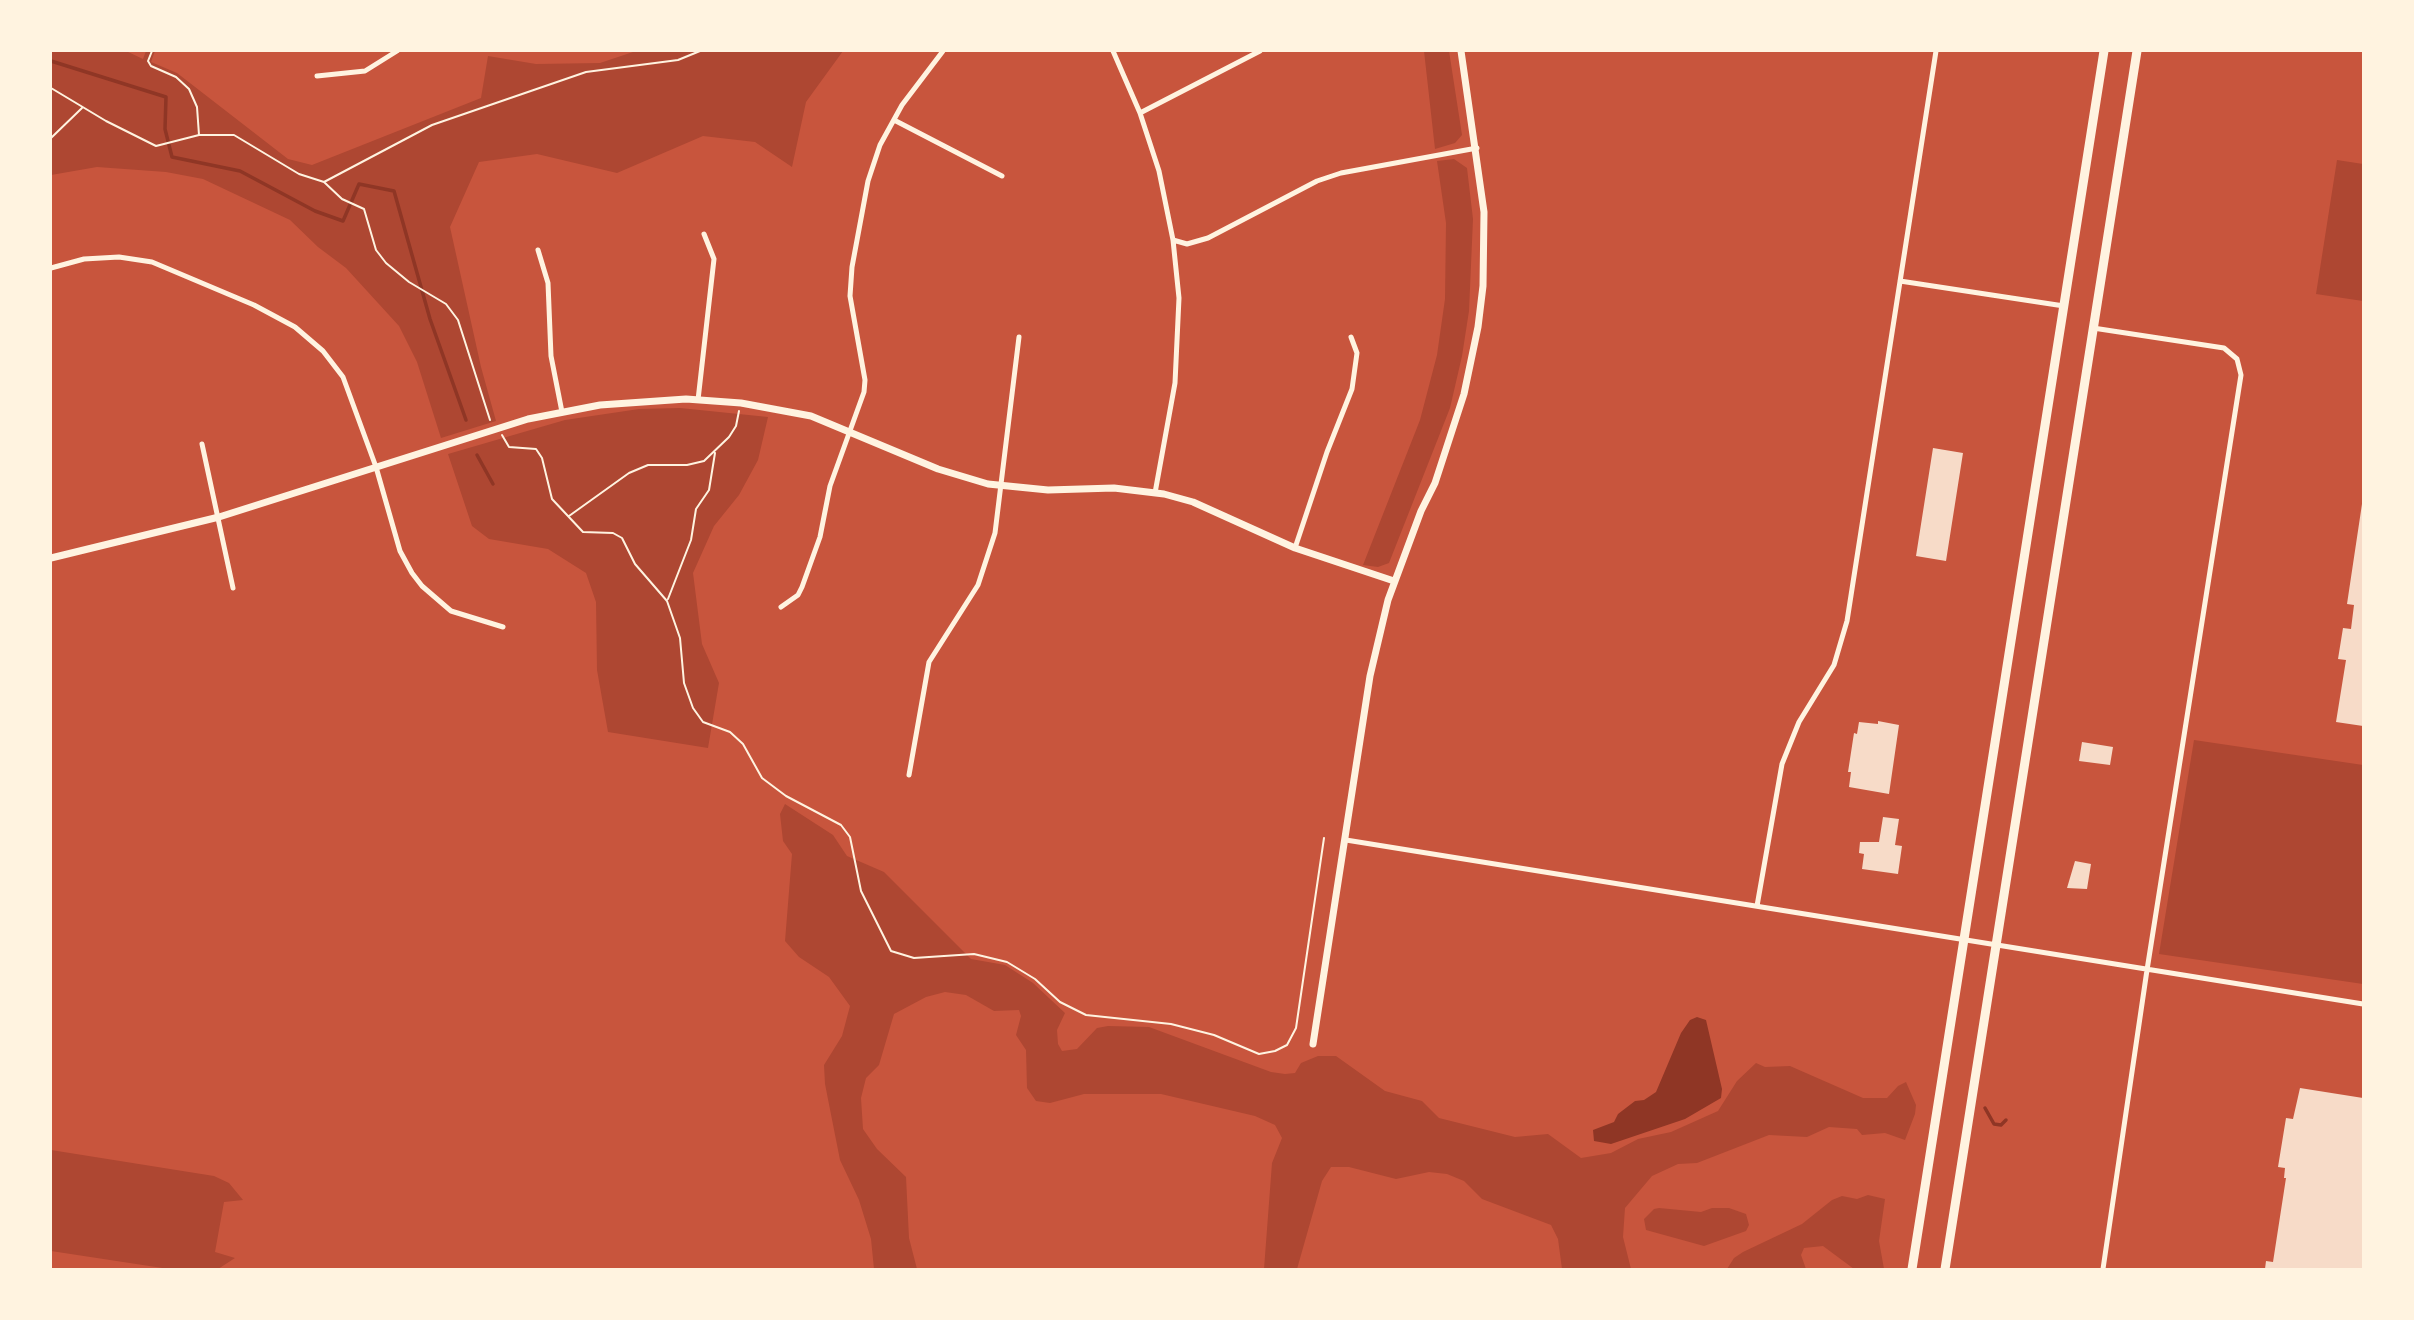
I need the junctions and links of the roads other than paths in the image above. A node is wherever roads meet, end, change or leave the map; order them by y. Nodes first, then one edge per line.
1 (397, 51) edge
2 (943, 51) edge
3 (1113, 51) edge
4 (1260, 51) edge
5 (1461, 51) edge
6 (1936, 51) edge
7 (2104, 51) edge
8 (2137, 51) edge
9 (317, 76) dead end
10 (1140, 113) junction
11 (894, 120) junction
12 (1476, 148) junction
13 (1002, 176) dead end
14 (704, 234) dead end
15 (1173, 240) junction
16 (538, 250) dead end
17 (51, 268) edge
18 (1900, 281) junction
19 (2064, 306) junction
20 (2094, 328) junction
21 (1019, 337) dead end
22 (1351, 337) dead end
23 (698, 400) junction
24 (562, 412) junction
25 (850, 430) junction
26 (202, 444) dead end
27 (376, 467) junction
28 (1000, 486) junction
29 (1155, 493) junction
30 (219, 517) junction
31 (1294, 548) junction
32 (51, 558) edge
33 (1394, 581) junction
34 (233, 588) dead end
35 (781, 607) dead end
36 (502, 627) dead end
37 (909, 775) dead end
38 (1346, 840) junction
39 (1757, 906) junction
40 (1963, 939) junction
41 (1996, 944) junction
42 (2147, 970) junction
43 (2363, 1004) edge
44 (1313, 1044) dead end
45 (1912, 1269) edge
46 (1945, 1269) edge
47 (2104, 1269) edge

1 - 9 street
2 - 11 street
3 - 10 street
4 - 10 street
5 - 12 street
6 - 18 street
7 - 19 main road
8 - 20 main road
10 - 15 street
11 - 13 street
11 - 25 street
12 - 15 street
12 - 33 street
14 - 23 street
15 - 29 street
16 - 24 street
17 - 27 street
18 - 19 street
18 - 39 street
19 - 40 main road
20 - 41 main road
20 - 42 street
21 - 28 street
22 - 31 street
23 - 24 street
23 - 25 street
24 - 27 street
25 - 28 street
25 - 35 street
26 - 30 street
27 - 30 street
27 - 36 street
28 - 29 street
28 - 37 street
29 - 31 street
30 - 32 street
30 - 34 street
31 - 33 street
33 - 38 street
38 - 39 street
38 - 44 street
39 - 40 street
40 - 41 street
40 - 45 main road
41 - 42 street
41 - 46 main road
42 - 43 street
42 - 47 street

